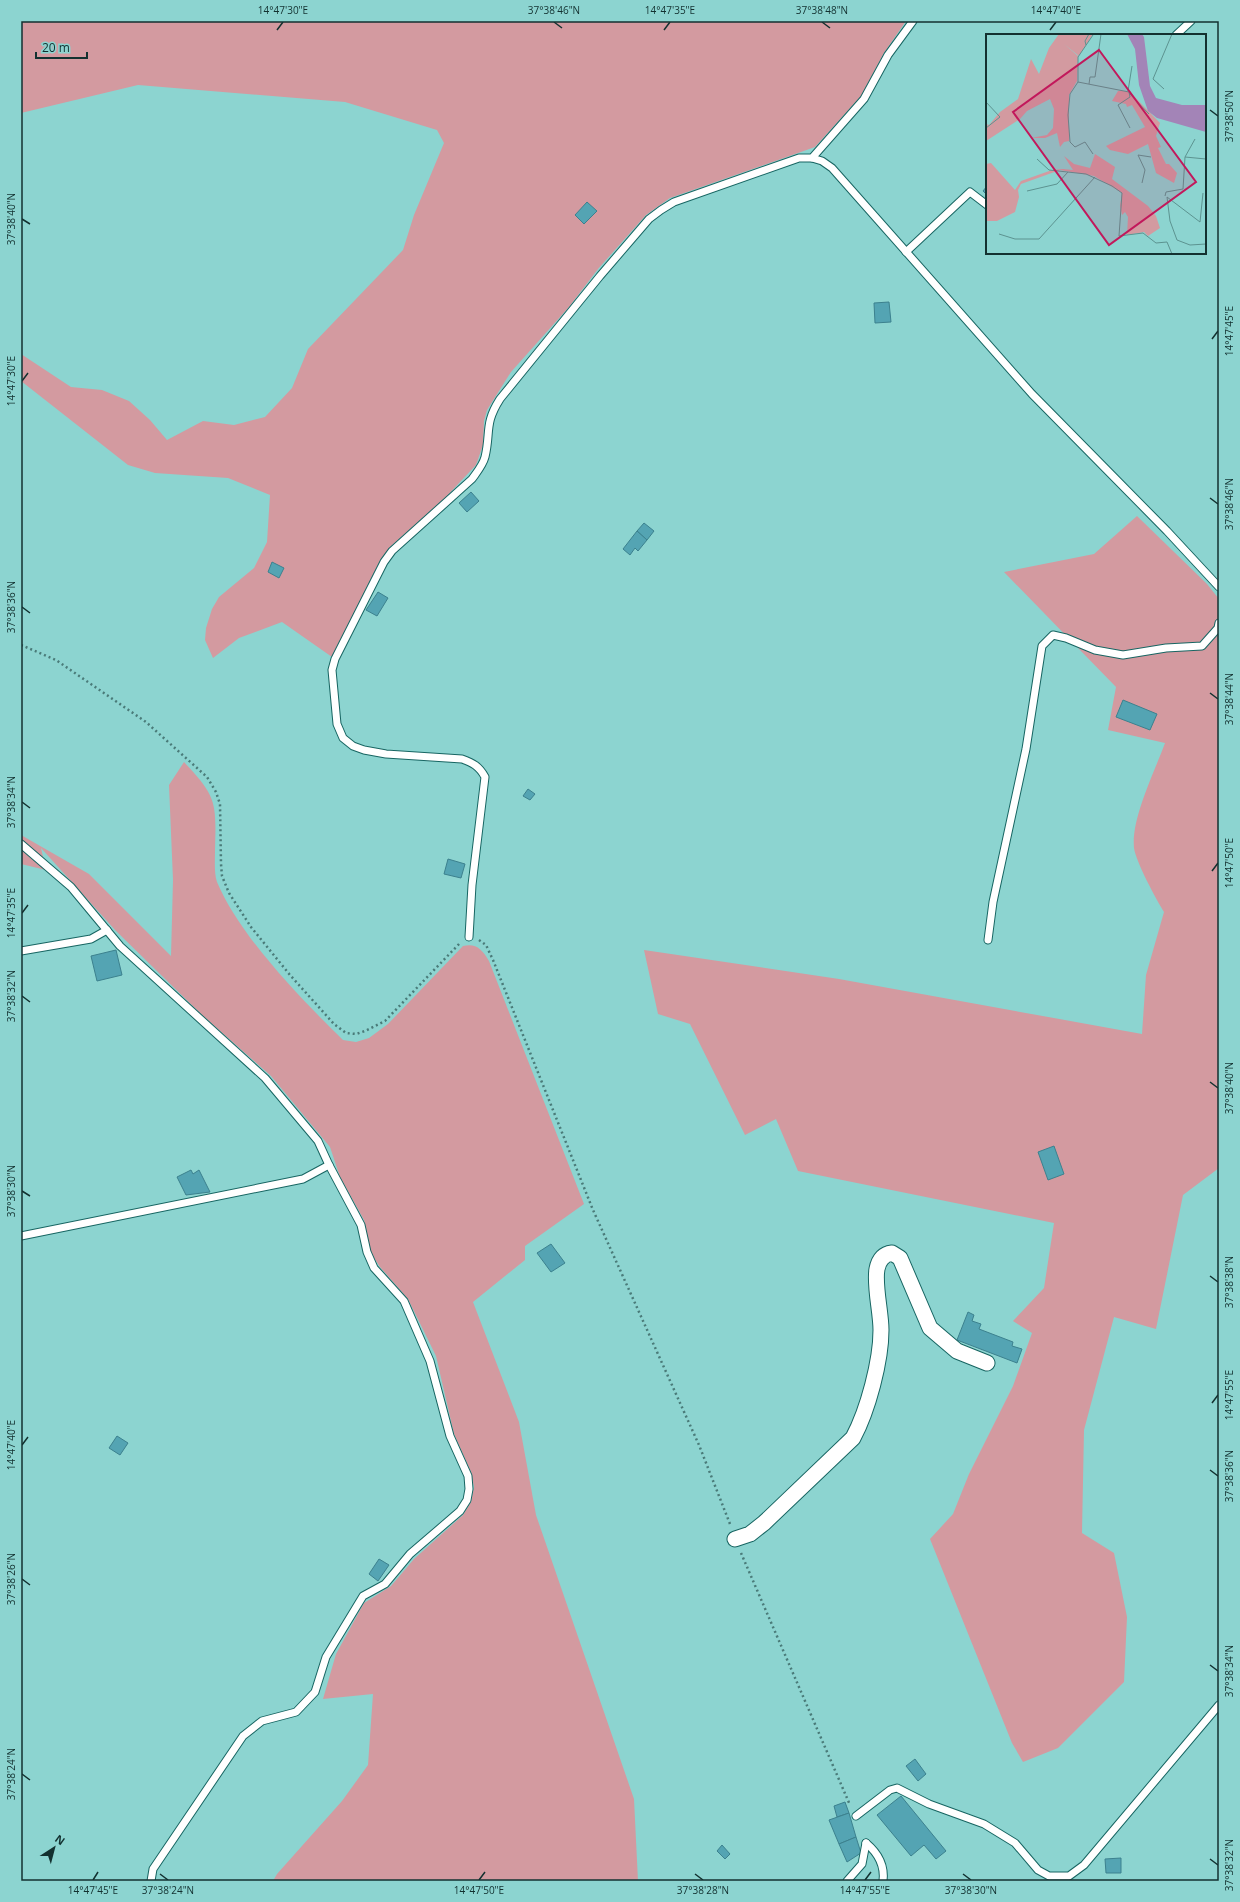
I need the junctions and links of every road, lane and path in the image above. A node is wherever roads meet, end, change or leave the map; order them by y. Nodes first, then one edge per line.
1 (913, 21) edge
2 (1191, 21) edge
3 (1177, 34) edge
4 (812, 158) junction
5 (986, 204) edge
6 (906, 252) junction
7 (1219, 585) edge
8 (1219, 623) edge
9 (21, 645) edge
10 (21, 844) edge
11 (107, 930) junction
12 (469, 937) junction
13 (988, 940) dead end
14 (21, 951) edge
15 (329, 1165) junction
16 (21, 1236) edge
17 (986, 1363) dead end
18 (735, 1539) junction
19 (1219, 1705) edge
20 (856, 1816) joint
21 (150, 1881) edge
22 (847, 1881) edge
23 (883, 1881) edge

1 - 4 lane
2 - 3 lane
4 - 6 lane
4 - 12 lane
5 - 6 lane
6 - 7 lane
8 - 13 lane
9 - 12 path
10 - 11 lane
11 - 14 lane
11 - 15 lane
12 - 18 path
15 - 16 lane
15 - 21 lane
17 - 18 street
18 - 20 path
19 - 20 lane
22 - 23 lane

